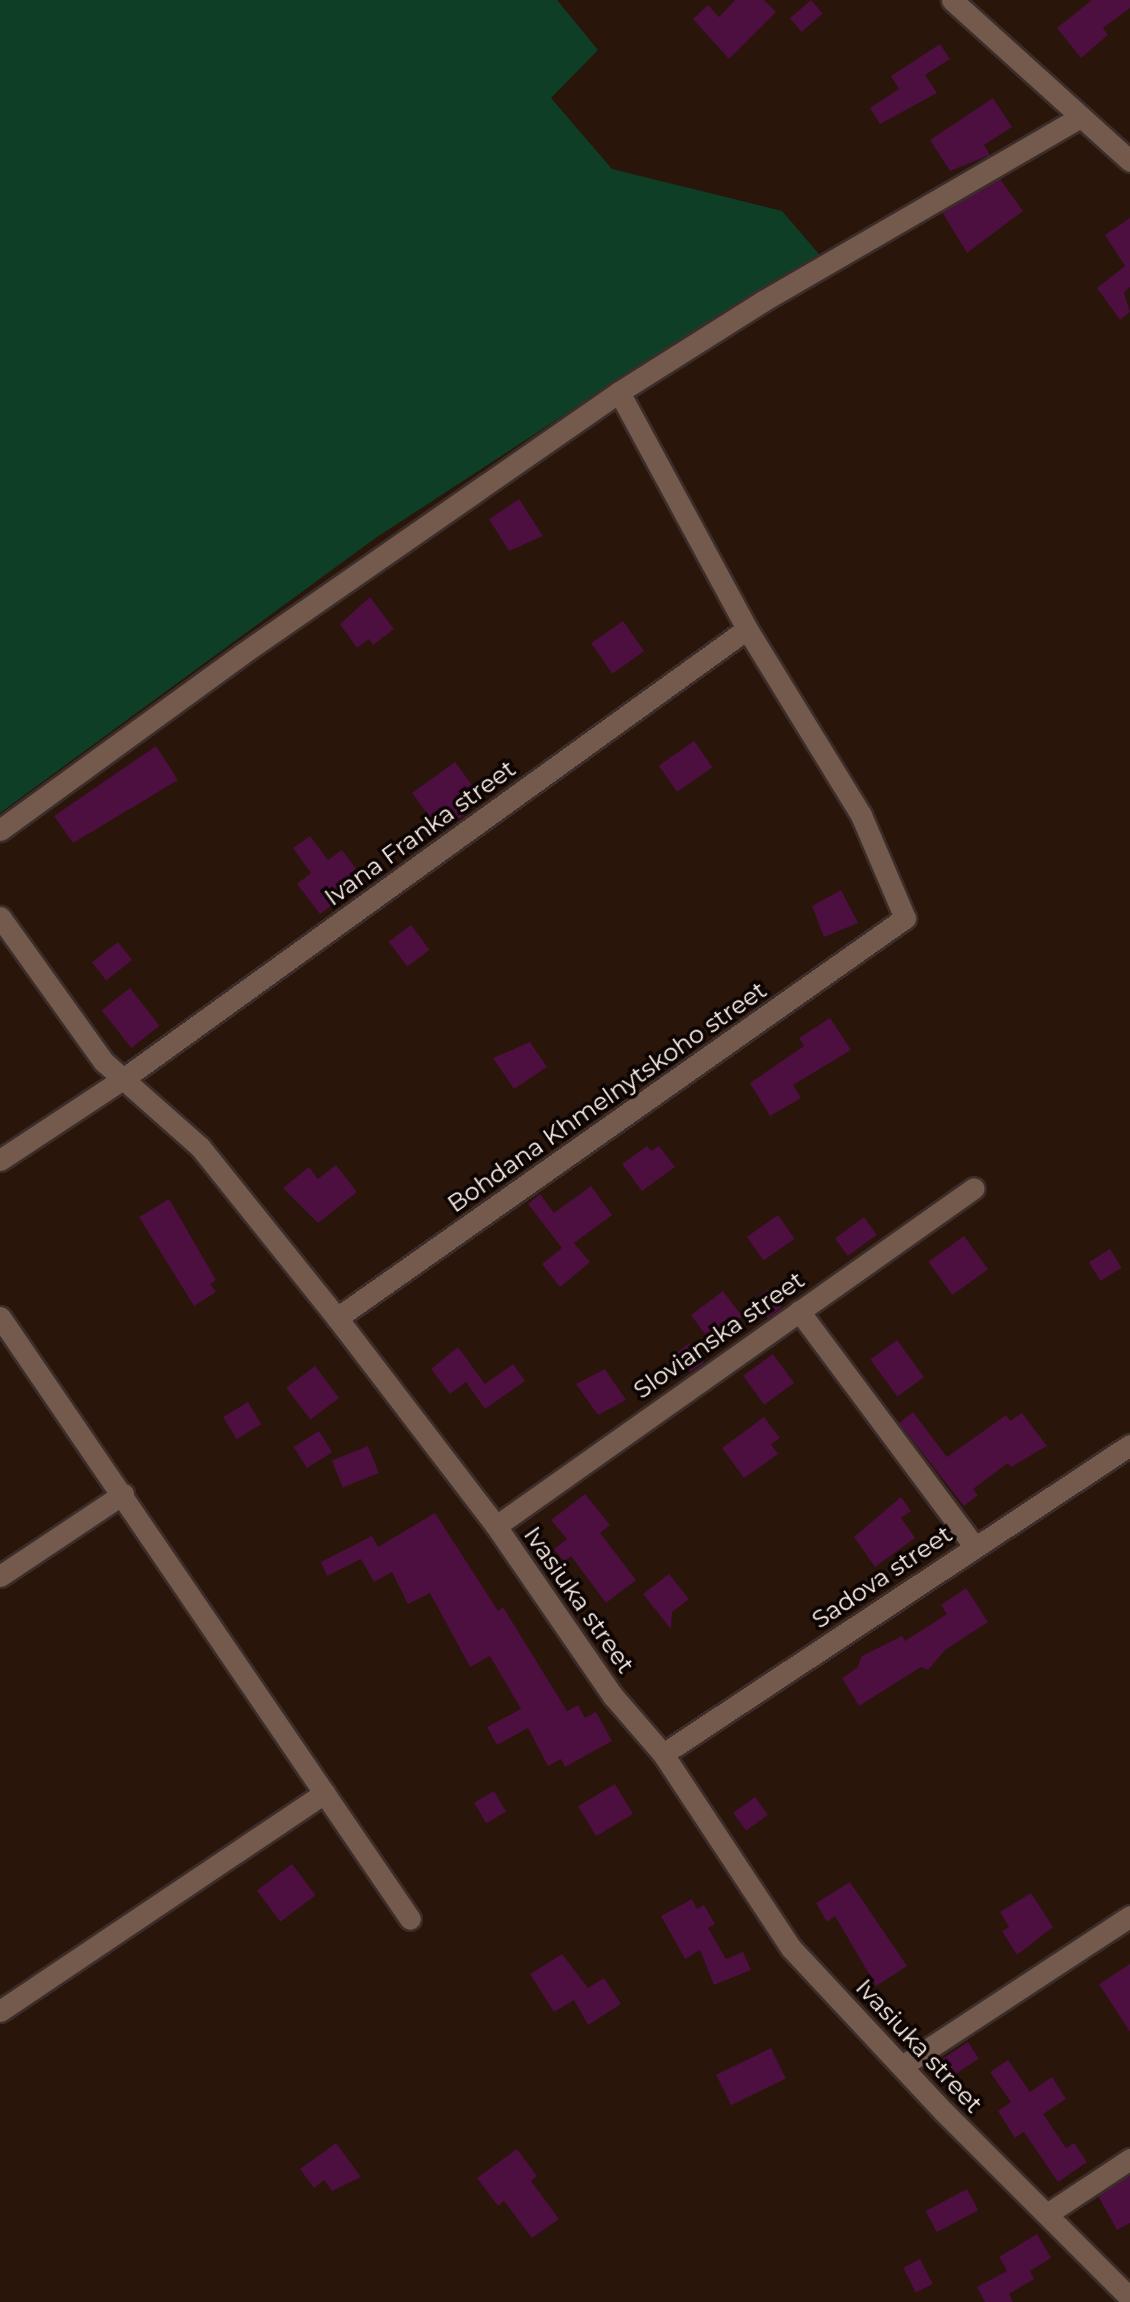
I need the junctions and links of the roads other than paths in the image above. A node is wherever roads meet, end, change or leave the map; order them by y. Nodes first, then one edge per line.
1 (953, 0) edge
2 (1081, 117) junction
3 (1130, 161) edge
4 (619, 392) junction
5 (747, 629) junction
6 (0, 830) edge
7 (0, 917) edge
8 (123, 1079) junction
9 (0, 1160) edge
10 (974, 1188) dead end
11 (799, 1311) junction
12 (0, 1317) edge
13 (338, 1318) junction
14 (1130, 1445) edge
15 (122, 1494) junction
16 (496, 1525) junction
17 (975, 1547) junction
18 (0, 1576) edge
19 (663, 1754) junction
20 (325, 1793) junction
21 (1130, 1916) edge
22 (410, 1919) dead end
23 (0, 2011) edge
24 (902, 2066) junction
25 (1130, 2159) edge
26 (1047, 2214) junction
27 (1130, 2298) edge

1 - 2 street
2 - 3 street
2 - 4 street
4 - 5 street
4 - 6 street
5 - 8 street, Ivana Franka street
5 - 13 street, Bohdana Khmelnytskoho street
7 - 8 street, Ivasiuka street
8 - 9 street, Ivana Franka street
8 - 13 street, Ivasiuka street
10 - 11 street, Slovianska street
11 - 16 street, Slovianska street
11 - 17 street
12 - 15 street
13 - 16 street, Ivasiuka street
14 - 17 street, Sadova street
15 - 18 street
15 - 20 street
16 - 19 street, Ivasiuka street
17 - 19 street, Sadova street
19 - 24 street, Ivasiuka street
20 - 22 street
20 - 23 street
21 - 24 street
24 - 26 street, Ivasiuka street
25 - 26 street
26 - 27 street, Ivasiuka street

